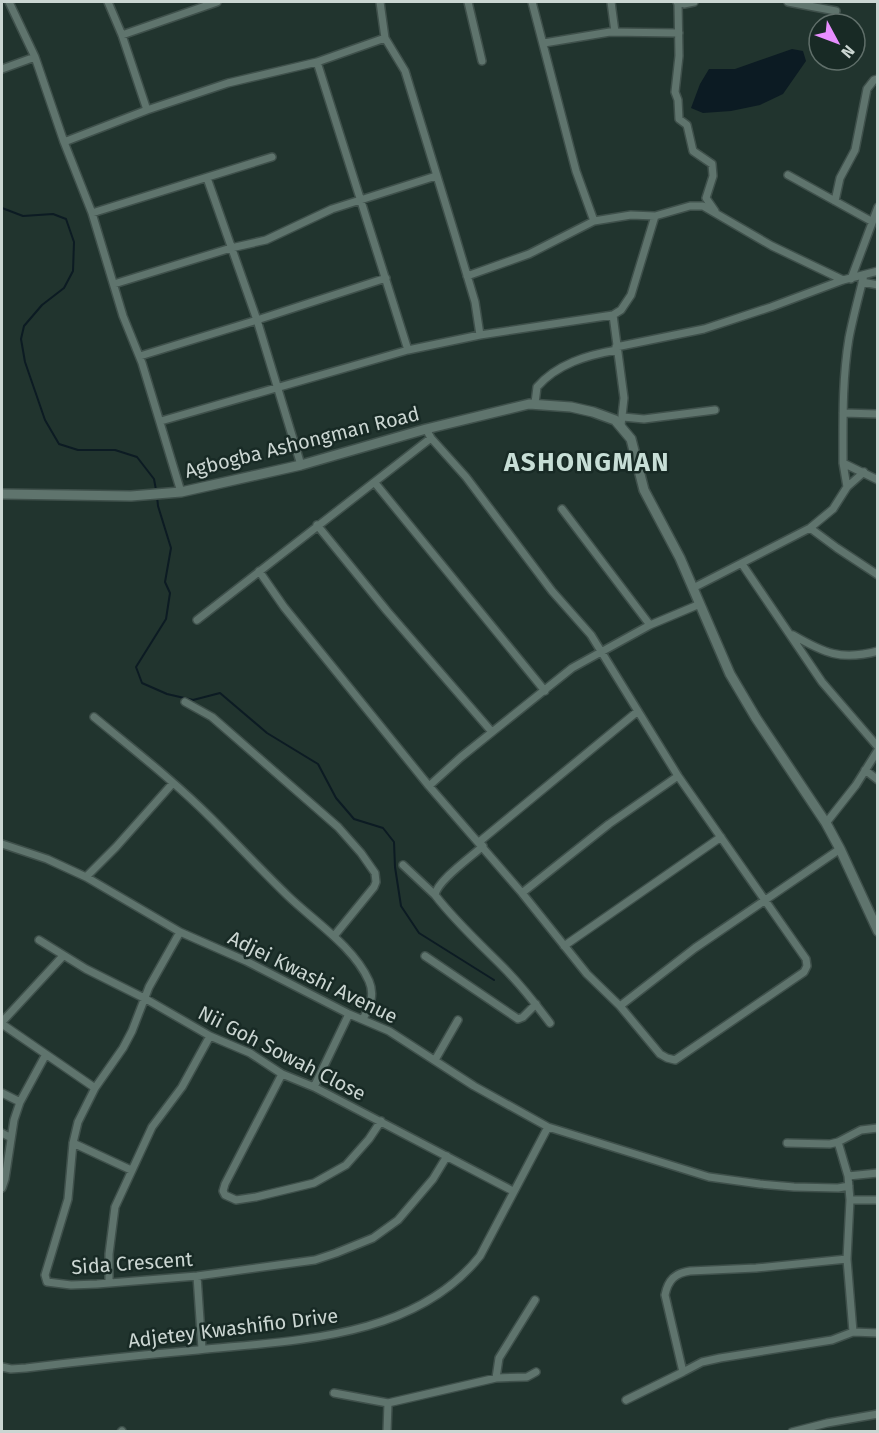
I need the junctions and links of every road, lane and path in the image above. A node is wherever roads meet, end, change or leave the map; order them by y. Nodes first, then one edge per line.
1 (9, 2) edge
2 (108, 2) edge
3 (217, 2) edge
4 (380, 2) edge
5 (468, 2) edge
6 (532, 2) edge
7 (611, 2) edge
8 (678, 2) edge
9 (694, 2) edge
10 (788, 2) edge
11 (836, 11) dead end
12 (615, 32) junction
13 (679, 33) junction
14 (122, 35) junction
15 (385, 38) junction
16 (544, 43) junction
17 (35, 57) junction
18 (482, 61) dead end
19 (317, 62) junction
20 (2, 69) edge
21 (878, 79) edge
22 (147, 110) junction
23 (64, 142) junction
24 (272, 157) dead end
25 (788, 175) dead end
26 (436, 176) junction
27 (207, 178) junction
28 (359, 200) junction
29 (835, 201) junction
30 (878, 207) edge
31 (715, 211) junction
32 (92, 213) junction
33 (655, 216) junction
34 (594, 221) junction
35 (871, 221) junction
36 (231, 248) junction
37 (878, 272) edge
38 (467, 276) junction
39 (386, 278) junction
40 (847, 279) junction
41 (863, 279) junction
42 (114, 284) junction
43 (878, 285) edge
44 (613, 315) junction
45 (257, 320) junction
46 (480, 335) junction
47 (617, 349) junction
48 (408, 350) junction
49 (140, 356) junction
50 (278, 388) junction
51 (535, 404) junction
52 (714, 410) dead end
53 (843, 413) junction
54 (878, 414) edge
55 (160, 421) junction
56 (622, 421) junction
57 (426, 429) junction
58 (431, 438) junction
59 (843, 463) junction
60 (301, 465) junction
61 (864, 472) junction
62 (878, 480) edge
63 (375, 483) junction
64 (847, 487) junction
65 (181, 492) junction
66 (2, 494) edge
67 (562, 509) dead end
68 (317, 525) junction
69 (810, 528) junction
70 (742, 564) junction
71 (259, 571) junction
72 (878, 574) edge
73 (693, 588) junction
74 (700, 604) junction
75 (197, 620) dead end
76 (650, 625) junction
77 (791, 634) junction
78 (878, 651) edge
79 (602, 652) junction
80 (544, 691) junction
81 (185, 702) dead end
82 (638, 711) junction
83 (94, 717) dead end
84 (492, 732) junction
85 (878, 748) edge
86 (865, 770) junction
87 (678, 776) junction
88 (878, 780) edge
89 (173, 783) junction
90 (429, 786) junction
91 (826, 823) junction
92 (721, 837) junction
93 (2, 844) edge
94 (481, 844) junction
95 (840, 849) junction
96 (403, 865) dead end
97 (86, 877) junction
98 (522, 893) junction
99 (435, 895) junction
100 (764, 900) junction
101 (873, 912) edge
102 (878, 931) edge
103 (180, 932) junction
104 (334, 936) junction
105 (39, 940) dead end
106 (564, 946) junction
107 (63, 956) junction
108 (425, 956) dead end
109 (146, 999) junction
110 (536, 1004) junction
111 (620, 1006) junction
112 (349, 1014) junction
113 (363, 1019) junction
114 (458, 1020) dead end
115 (2, 1023) edge
116 (550, 1023) dead end
117 (210, 1036) junction
118 (45, 1056) junction
119 (435, 1060) junction
120 (282, 1074) junction
121 (314, 1087) junction
122 (95, 1088) junction
123 (2, 1093) edge
124 (20, 1102) junction
125 (381, 1121) junction
126 (548, 1127) junction
127 (878, 1128) edge
128 (2, 1133) edge
129 (11, 1138) junction
130 (838, 1142) junction
131 (73, 1143) junction
132 (787, 1143) dead end
133 (447, 1156) junction
134 (132, 1170) junction
135 (878, 1173) edge
136 (848, 1176) junction
137 (849, 1186) junction
138 (2, 1188) edge
139 (513, 1191) junction
140 (850, 1200) junction
141 (878, 1200) edge
142 (847, 1259) junction
143 (197, 1276) junction
144 (109, 1283) junction
145 (535, 1300) dead end
146 (853, 1332) junction
147 (878, 1333) edge
148 (202, 1349) junction
149 (2, 1367) edge
150 (536, 1372) dead end
151 (683, 1372) junction
152 (496, 1378) junction
153 (334, 1393) dead end
154 (626, 1400) dead end
155 (387, 1403) junction
156 (877, 1414) edge
157 (878, 1420) edge
158 (387, 1431) edge
159 (792, 1431) edge

1 - 17 street
2 - 14 street
3 - 14 street
4 - 15 street
5 - 18 street
6 - 16 street
7 - 12 street
8 - 9 street
8 - 13 street
10 - 11 street
12 - 13 street
12 - 16 street
13 - 31 street
14 - 22 street
15 - 19 street
15 - 26 street
16 - 34 street
17 - 20 street
17 - 23 street
19 - 22 street
19 - 28 street
21 - 29 street
22 - 23 street
23 - 32 street
24 - 27 street
25 - 29 street
26 - 28 street
26 - 38 street
27 - 32 street
27 - 36 street
28 - 36 street
28 - 39 street
29 - 35 street
30 - 35 street
31 - 33 street
31 - 40 street
32 - 42 street
33 - 34 street
33 - 44 street
34 - 38 street
35 - 40 street
36 - 42 street
36 - 45 street
37 - 41 street
38 - 46 street
39 - 45 street
39 - 48 street
40 - 41 street
40 - 47 street
41 - 43 street
41 - 53 street
42 - 49 street
44 - 46 street
44 - 47 street
45 - 49 street
45 - 50 street
46 - 48 street
47 - 51 street
47 - 56 street
48 - 50 street
49 - 55 street
50 - 55 street
50 - 60 street
51 - 56 street, Agbogba Ashongman Road
51 - 57 street, Agbogba Ashongman Road
52 - 56 street
53 - 54 street
53 - 59 street
55 - 65 street
56 - 73 street
57 - 58 street
57 - 60 street, Agbogba Ashongman Road
58 - 63 street
58 - 79 street
59 - 61 street
59 - 64 street
60 - 65 street, Agbogba Ashongman Road
61 - 62 street
61 - 64 street
63 - 68 street
63 - 80 street
64 - 69 street
65 - 66 street, Agbogba Ashongman Road
67 - 76 street
68 - 71 street
68 - 84 street
69 - 70 street
69 - 72 street
70 - 73 street
70 - 77 street
71 - 75 street
71 - 90 street
73 - 74 street
74 - 76 street
74 - 91 street
76 - 79 street
77 - 78 street
77 - 85 street
79 - 80 street
79 - 82 street
80 - 84 street
81 - 104 street
82 - 87 street
82 - 94 street
83 - 89 street
84 - 90 street
85 - 86 street
86 - 88 street
86 - 91 street
87 - 92 street
87 - 98 street
89 - 97 street
89 - 104 street
90 - 94 street
91 - 95 street
92 - 100 street
92 - 106 street
93 - 97 street, Adjei Kwashi Avenue
94 - 98 street
94 - 99 street
95 - 100 street
95 - 101 street
96 - 99 street
97 - 103 street, Adjei Kwashi Avenue
98 - 106 street
99 - 110 street
100 - 111 street
100 - 111 street
101 - 102 street
103 - 109 street, Sida Crescent
103 - 112 street, Adjei Kwashi Avenue
104 - 113 street
105 - 107 street, Nii Goh Sowah Close
106 - 111 street
107 - 109 street, Nii Goh Sowah Close
107 - 115 street
108 - 110 street
109 - 117 street, Nii Goh Sowah Close
109 - 122 street, Sida Crescent
110 - 116 street
112 - 113 street, Adjei Kwashi Avenue
112 - 121 street
113 - 119 street, Adjei Kwashi Avenue
114 - 119 street
115 - 118 street
117 - 120 street, Nii Goh Sowah Close
117 - 134 street
118 - 122 street
118 - 124 street
119 - 126 street, Adjei Kwashi Avenue
120 - 121 street, Nii Goh Sowah Close
120 - 125 street
121 - 125 street, Nii Goh Sowah Close
122 - 131 street, Sida Crescent
123 - 124 street
124 - 129 street
125 - 133 street, Nii Goh Sowah Close
126 - 137 street, Adjei Kwashi Avenue
126 - 139 street, Adjetey Kwashifio Drive
127 - 130 street
128 - 129 street
129 - 138 street
130 - 132 street
130 - 136 street
131 - 134 street
131 - 144 street, Sida Crescent
133 - 139 street, Nii Goh Sowah Close
133 - 143 street, Sida Crescent
134 - 144 street
135 - 136 street
136 - 137 street
137 - 140 street
139 - 148 street, Adjetey Kwashifio Drive
140 - 141 street
140 - 142 street
142 - 146 street
142 - 151 street
143 - 144 street, Sida Crescent
143 - 148 street
145 - 152 street
146 - 147 street
146 - 151 street
148 - 149 street, Adjetey Kwashifio Drive
150 - 152 street
151 - 154 street
152 - 155 street
153 - 155 street
155 - 158 street
156 - 157 street
156 - 159 street

